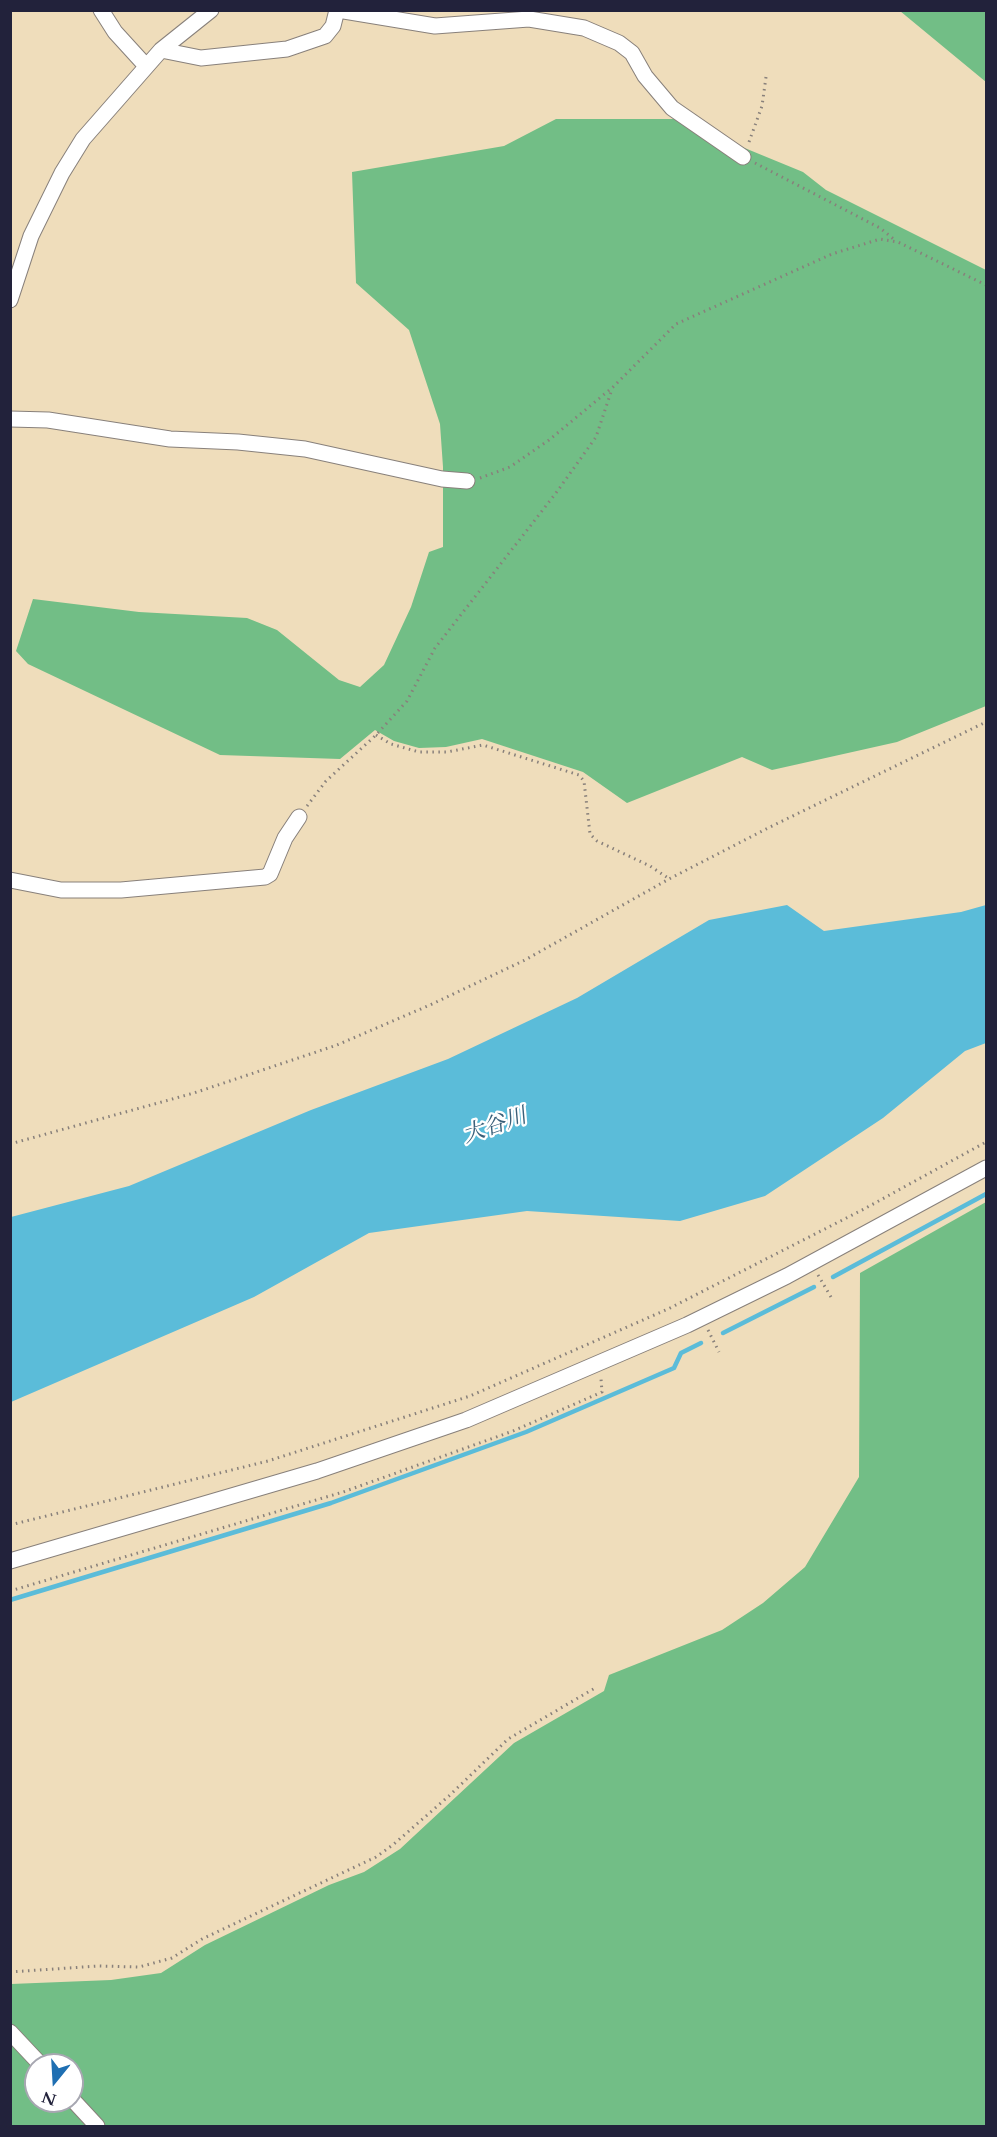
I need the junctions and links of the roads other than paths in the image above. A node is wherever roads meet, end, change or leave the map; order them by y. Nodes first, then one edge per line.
1 (101, 10) edge
2 (211, 10) edge
3 (337, 10) edge
4 (161, 50) junction
5 (146, 66) junction
6 (743, 157) road end
7 (10, 300) edge
8 (10, 419) edge
9 (467, 481) road end
10 (299, 817) road end
11 (10, 880) edge
12 (987, 1168) edge
13 (10, 1561) edge
14 (10, 2032) edge
15 (30, 2053) edge
16 (84, 2112) edge
17 (97, 2127) edge

1 - 5 street
2 - 4 street
3 - 4 street
3 - 6 street
4 - 5 street
5 - 7 street
8 - 9 street
10 - 11 street
12 - 13 street
14 - 15 street
16 - 17 street

